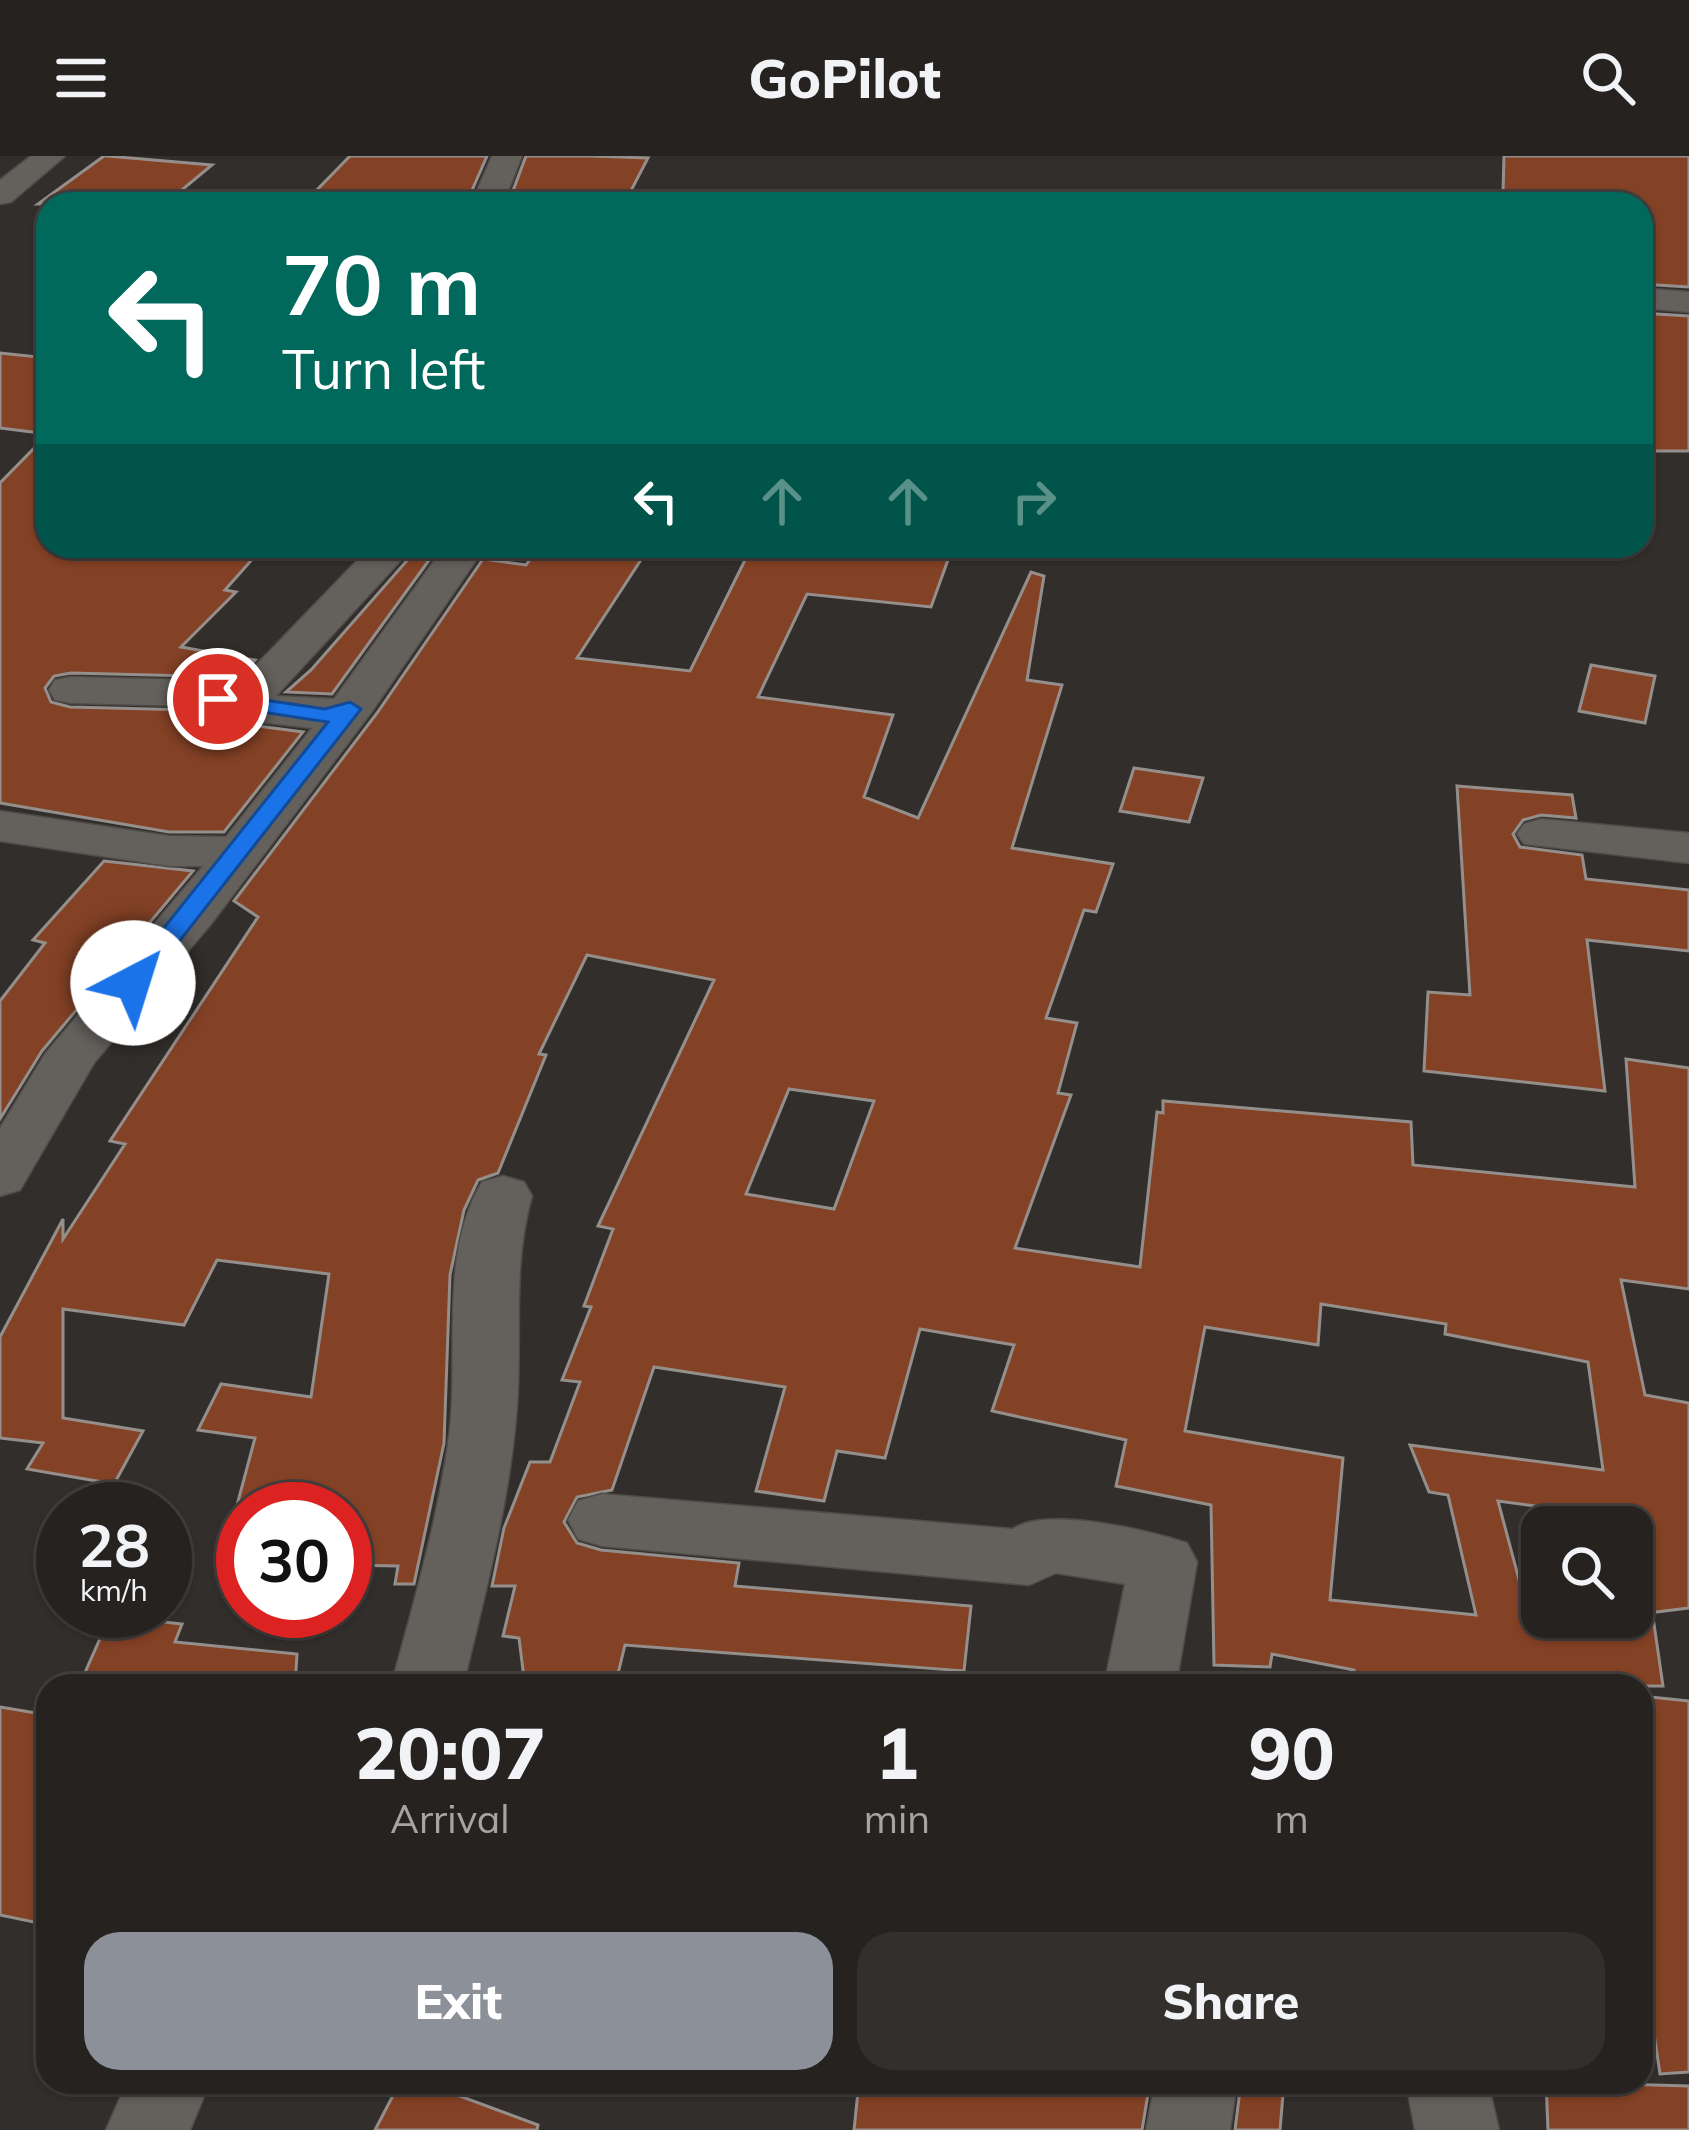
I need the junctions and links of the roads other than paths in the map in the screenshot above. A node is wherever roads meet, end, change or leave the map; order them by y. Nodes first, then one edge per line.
1 (50, 156) edge
2 (508, 156) edge
3 (492, 192) edge
4 (0, 195) edge
5 (1653, 299) edge
6 (1689, 302) edge
7 (383, 558) edge
8 (457, 558) edge
9 (71, 690) dead end
10 (242, 706) junction
11 (350, 709) junction
12 (0, 826) edge
13 (1541, 834) dead end
14 (1689, 848) edge
15 (236, 851) junction
16 (0, 1176) edge
17 (503, 1196) dead end
18 (602, 1520) dead end
19 (431, 1674) edge
20 (1142, 1674) edge
21 (164, 2094) edge
22 (1194, 2094) edge
23 (1450, 2094) edge
24 (148, 2130) edge
25 (1188, 2130) edge
26 (1457, 2130) edge

1 - 4 street
2 - 3 street
5 - 6 street
7 - 10 street
8 - 11 street
9 - 10 street
10 - 11 street
11 - 15 street
12 - 15 street
13 - 14 street
15 - 16 street
17 - 19 street
18 - 20 street
21 - 24 street
22 - 25 street
23 - 26 street

